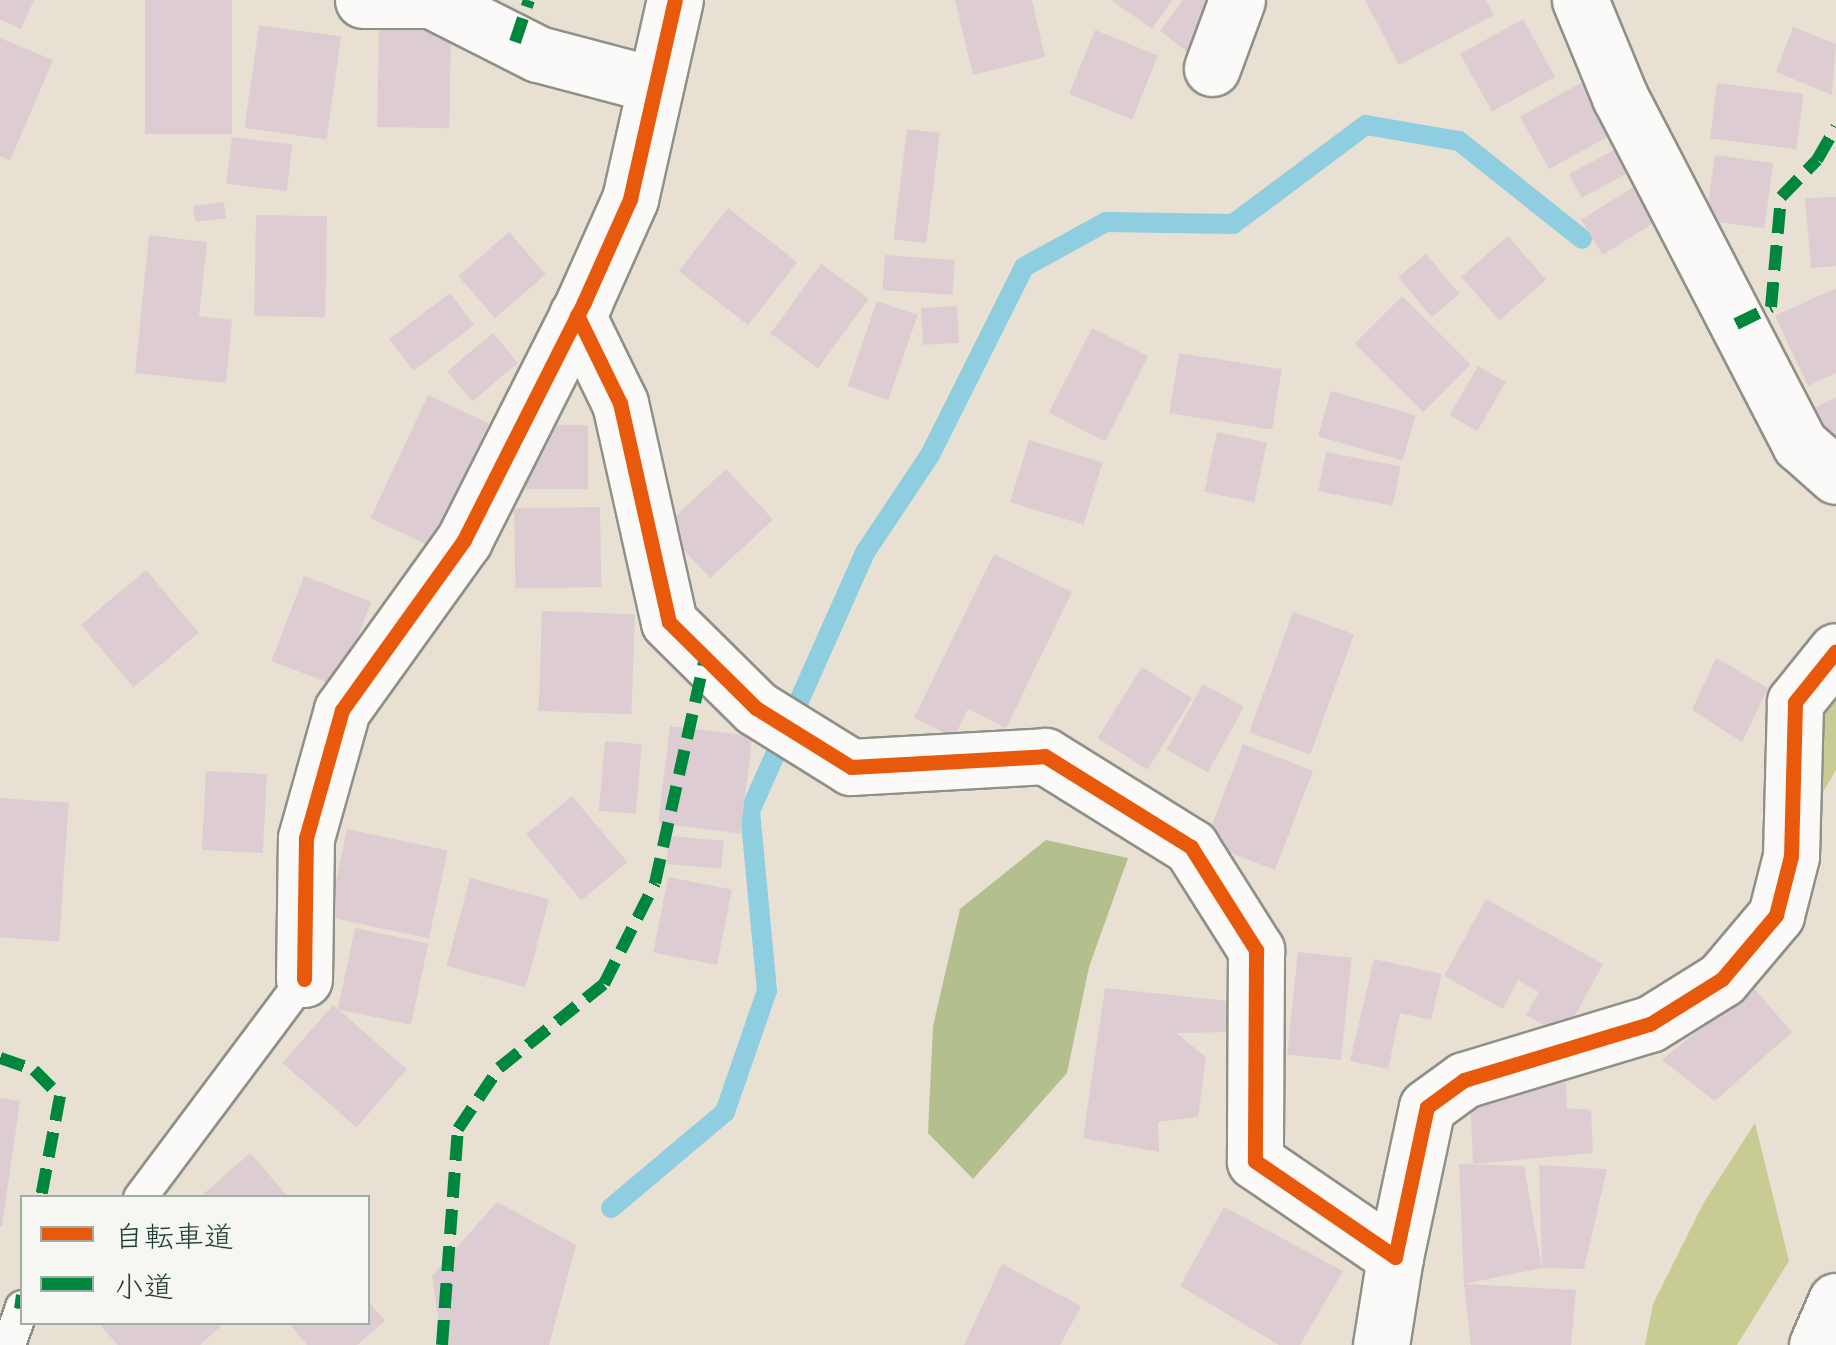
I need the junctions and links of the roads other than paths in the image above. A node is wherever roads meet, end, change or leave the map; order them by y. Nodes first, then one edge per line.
1 (363, 0) edge
2 (675, 0) edge
3 (1237, 0) edge
4 (1580, 0) edge
5 (1212, 68) dead end
6 (655, 85) junction
7 (577, 315) junction
8 (1836, 476) edge
9 (1836, 651) edge
10 (304, 979) joint
11 (142, 1195) edge
12 (1394, 1256) junction
13 (1836, 1301) edge
14 (20, 1312) edge
15 (9, 1345) edge
16 (1380, 1345) edge
17 (1817, 1345) edge

1 - 6 street
2 - 6 street
3 - 5 street
4 - 8 street
6 - 7 street
7 - 10 street
7 - 12 street
9 - 12 street
10 - 11 lane
12 - 16 street
13 - 17 street
14 - 15 lane

